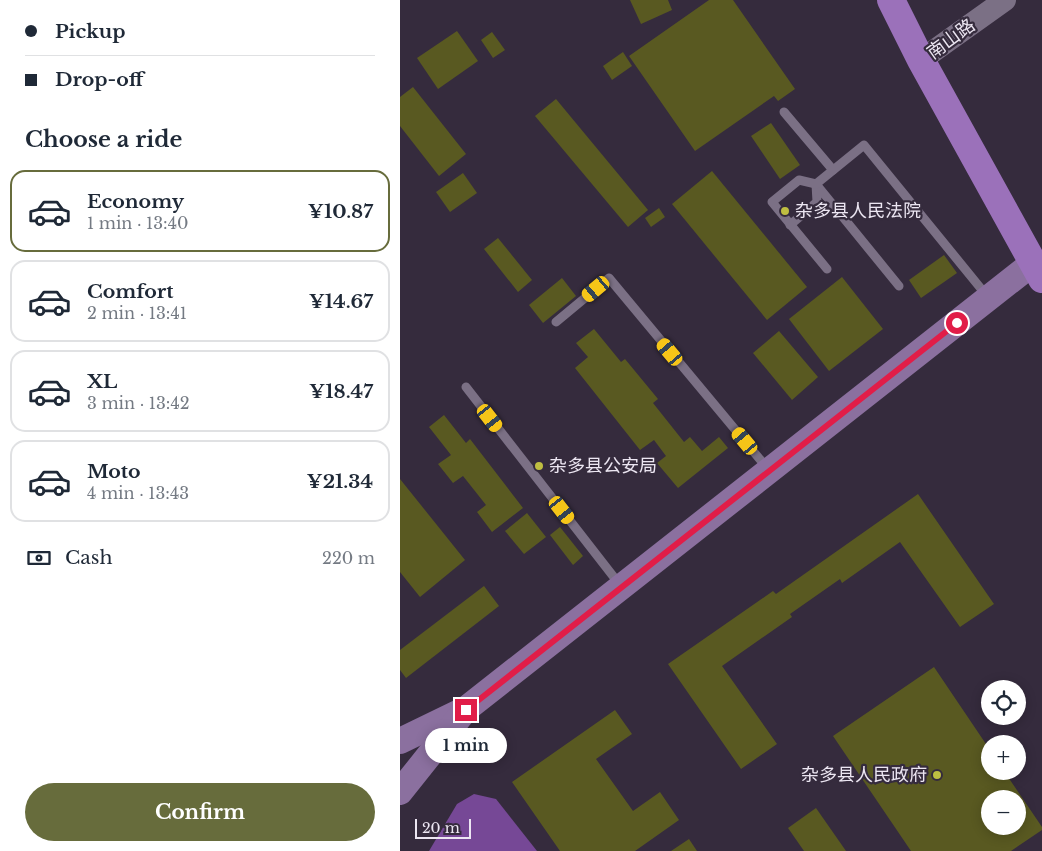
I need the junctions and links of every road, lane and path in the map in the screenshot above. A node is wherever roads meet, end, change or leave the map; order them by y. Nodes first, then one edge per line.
1 (891, 0) edge
2 (1005, 0) edge
3 (921, 60) junction
4 (784, 112) dead end
5 (833, 170) junction
6 (816, 184) junction
7 (790, 225) junction
8 (827, 269) dead end
9 (1038, 271) edge
10 (899, 286) dead end
11 (989, 298) junction
12 (556, 322) dead end
13 (466, 387) dead end
14 (769, 471) junction
15 (621, 587) junction
16 (466, 710) junction
17 (400, 741) edge
18 (400, 792) edge

1 - 3 main road
2 - 3 street, 南山路
3 - 9 main road
4 - 5 lane
5 - 6 lane
5 - 11 lane
6 - 7 lane
6 - 7 lane
6 - 10 lane
7 - 8 lane
9 - 11 main road
11 - 14 main road
12 - 14 lane
13 - 15 lane
14 - 15 main road
15 - 16 main road
16 - 17 main road
16 - 18 main road

